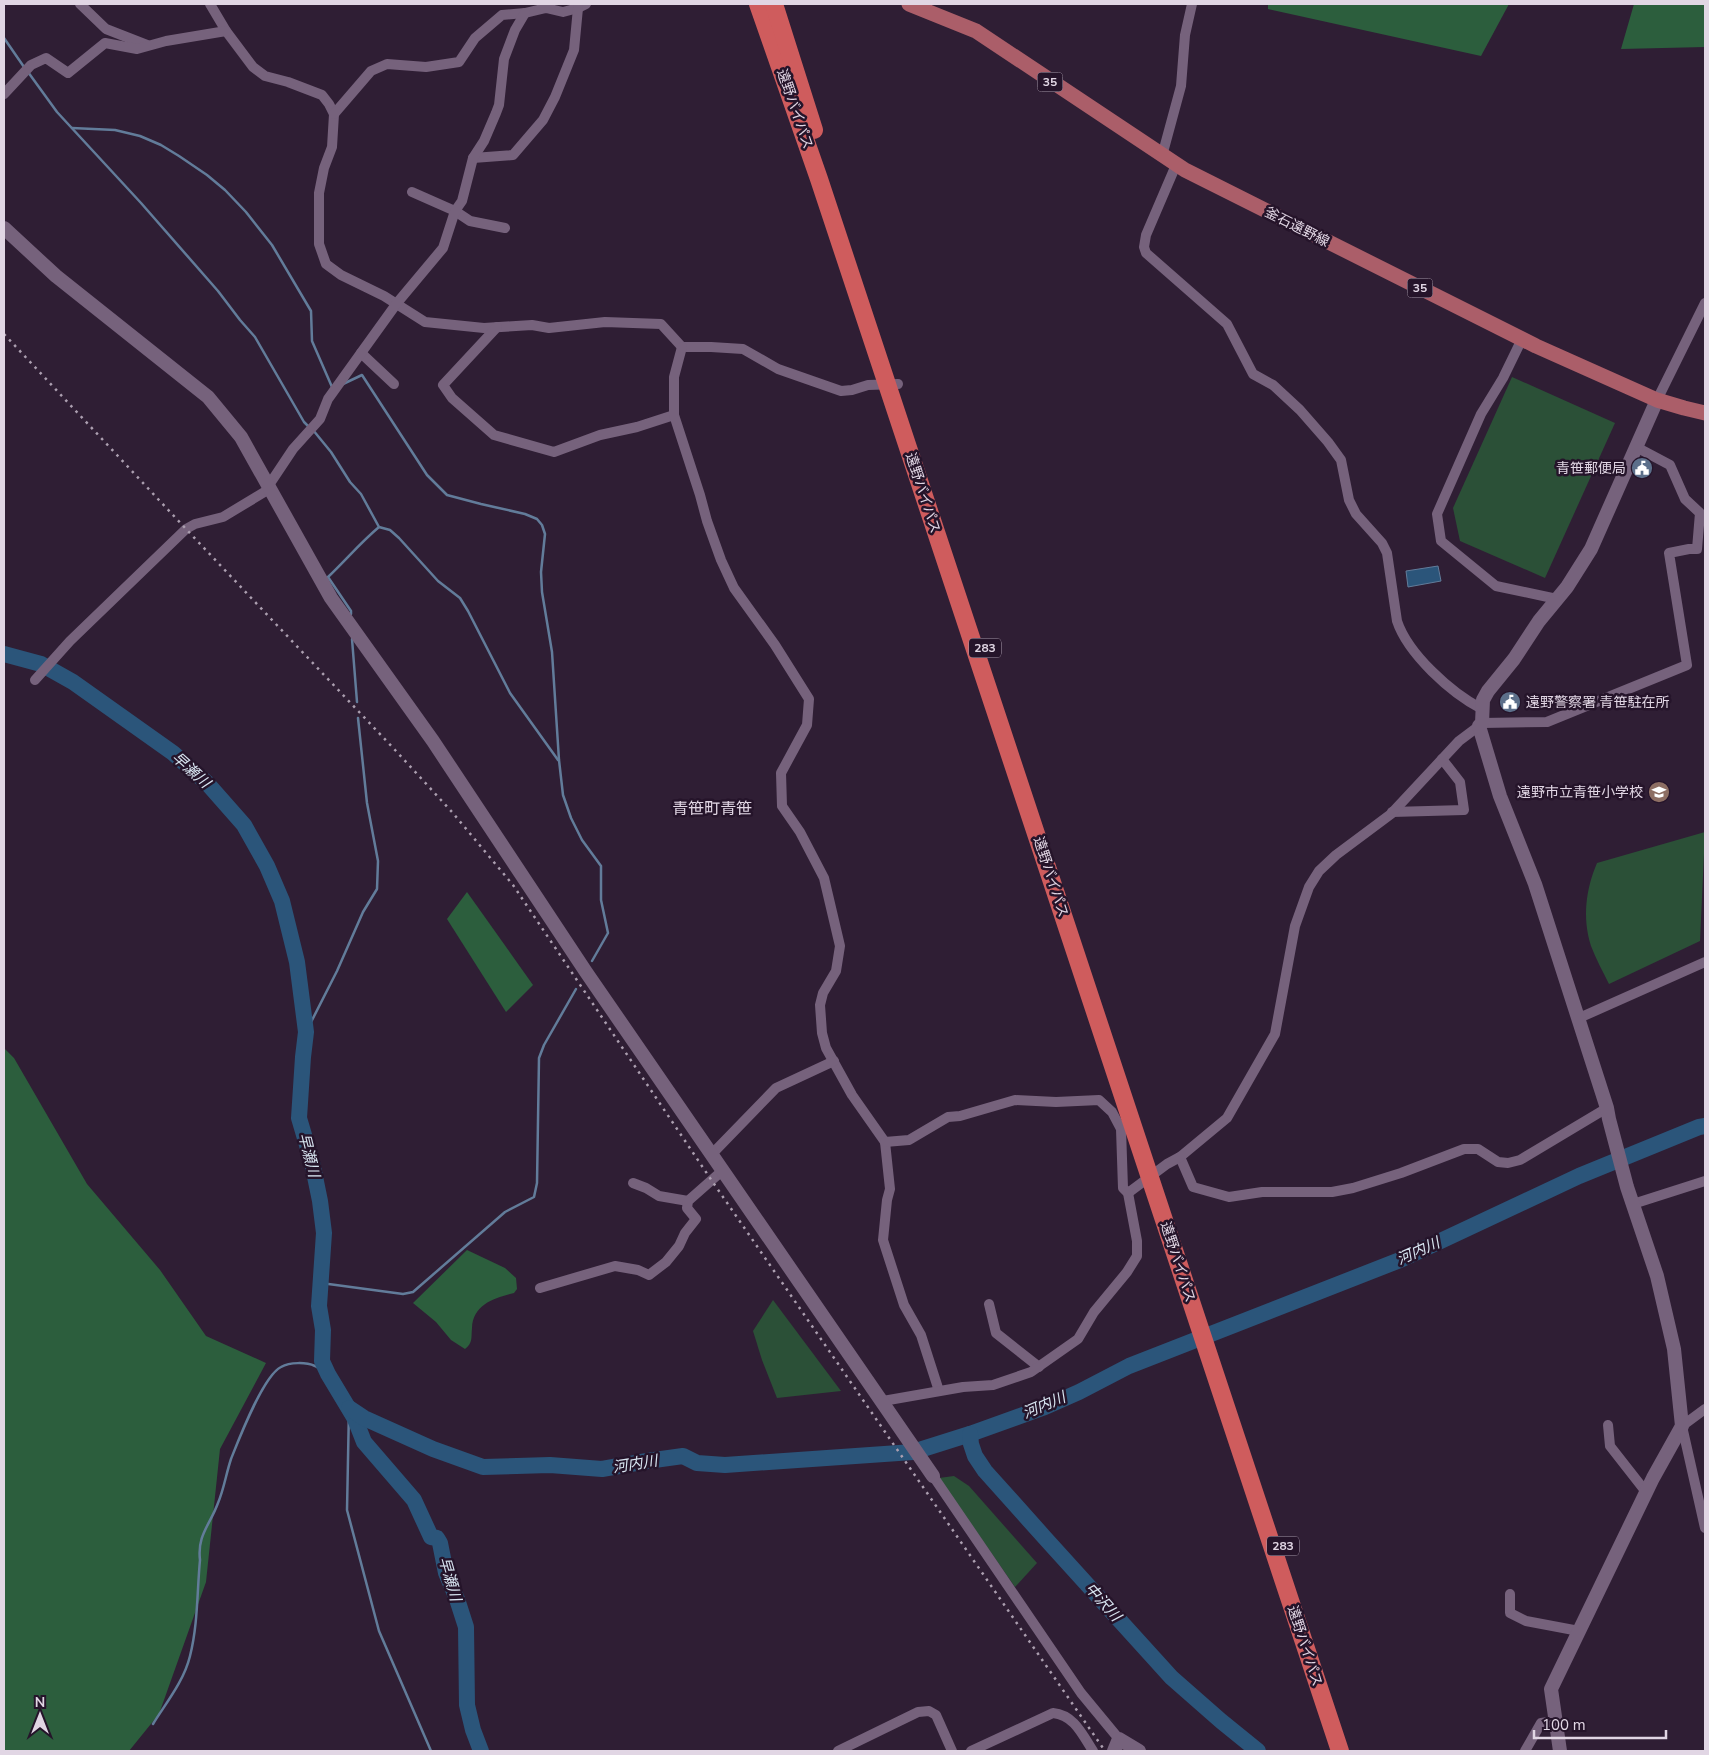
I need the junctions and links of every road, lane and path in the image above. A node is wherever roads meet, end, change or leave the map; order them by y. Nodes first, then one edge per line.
1 (80, 4) edge
2 (210, 4) edge
3 (758, 4) edge
4 (774, 4) edge
5 (1192, 4) edge
6 (915, 5) edge
7 (582, 6) edge
8 (525, 13) junction
9 (226, 31) junction
10 (148, 45) junction
11 (4, 94) edge
12 (334, 114) junction
13 (1162, 156) junction
14 (473, 158) junction
15 (1176, 165) junction
16 (412, 192) dead end
17 (455, 211) junction
18 (4, 228) edge
19 (504, 228) dead end
20 (397, 303) junction
21 (1705, 303) edge
22 (497, 327) junction
23 (1522, 339) junction
24 (682, 347) junction
25 (361, 353) junction
26 (394, 384) dead end
27 (893, 384) junction
28 (1657, 400) junction
29 (1705, 413) edge
30 (674, 415) junction
31 (1636, 447) junction
32 (270, 487) junction
33 (1703, 514) edge
34 (1701, 550) edge
35 (1557, 599) junction
36 (35, 680) dead end
37 (1482, 709) junction
38 (1480, 725) junction
39 (1442, 759) junction
40 (1392, 812) junction
41 (1705, 962) edge
42 (1580, 1018) junction
43 (834, 1061) junction
44 (1608, 1113) junction
45 (885, 1142) junction
46 (711, 1155) junction
47 (1180, 1157) junction
48 (722, 1171) junction
49 (1154, 1173) junction
50 (1705, 1181) edge
51 (633, 1183) dead end
52 (1128, 1192) junction
53 (688, 1201) junction
54 (1633, 1204) junction
55 (540, 1288) dead end
56 (989, 1304) dead end
57 (1039, 1367) junction
58 (939, 1391) junction
59 (883, 1401) junction
60 (1705, 1409) edge
61 (1608, 1425) dead end
62 (1682, 1426) junction
63 (1242, 1437) junction
64 (933, 1476) joint
65 (1646, 1492) junction
66 (1705, 1528) edge
67 (1510, 1594) dead end
68 (1579, 1631) junction
69 (1555, 1720) junction
70 (1116, 1748) edge
71 (838, 1751) edge
72 (952, 1751) edge
73 (971, 1751) edge
74 (1093, 1751) edge
75 (1139, 1751) edge
76 (1340, 1751) edge
77 (1351, 1751) edge
78 (1526, 1751) edge
79 (1560, 1751) edge

1 - 10 street
2 - 9 street
3 - 27 highway, 遠野バイパス / 283
4 - 27 highway, 遠野バイパス / 283
5 - 13 street
6 - 13 main road, 釜石遠野線 / 35
7 - 8 street
7 - 14 street
8 - 12 street
8 - 14 street
9 - 10 street
9 - 12 street
10 - 11 street
12 - 20 street
13 - 15 main road, 釜石遠野線 / 35
14 - 17 street
15 - 23 main road, 釜石遠野線 / 35
15 - 37 street
16 - 17 street
17 - 19 street
17 - 20 street
18 - 32 street
20 - 22 street
20 - 25 street
21 - 28 street
22 - 24 street
22 - 30 street
23 - 28 main road, 釜石遠野線 / 35
23 - 35 street
24 - 27 street
24 - 30 street
25 - 26 street
25 - 32 street
27 - 49 highway, 遠野バイパス / 283
28 - 29 main road, 釜石遠野線 / 35
28 - 31 street
30 - 43 street
31 - 33 street
31 - 35 street
32 - 36 street
32 - 46 street
33 - 34 street
34 - 38 street
35 - 37 street
37 - 38 street
38 - 39 street
38 - 42 street
39 - 40 street
39 - 40 street
40 - 47 street
41 - 42 street
42 - 44 street
43 - 45 street
43 - 46 street
44 - 47 street
44 - 54 street
45 - 52 street
45 - 58 street
46 - 48 street
47 - 49 street
48 - 53 street
48 - 59 street
49 - 52 street
49 - 63 highway, 遠野バイパス / 283
50 - 54 street
51 - 53 street
52 - 57 street
53 - 55 street
54 - 62 street
56 - 57 street
57 - 58 street
58 - 59 street
59 - 64 street
60 - 62 street
61 - 65 street
62 - 65 street
62 - 66 street
63 - 76 highway, 遠野バイパス / 283
63 - 77 highway, 遠野バイパス / 283
64 - 70 street
65 - 68 street
67 - 68 street
68 - 69 street
69 - 78 street
69 - 79 street
70 - 75 street
71 - 72 street
73 - 74 street

